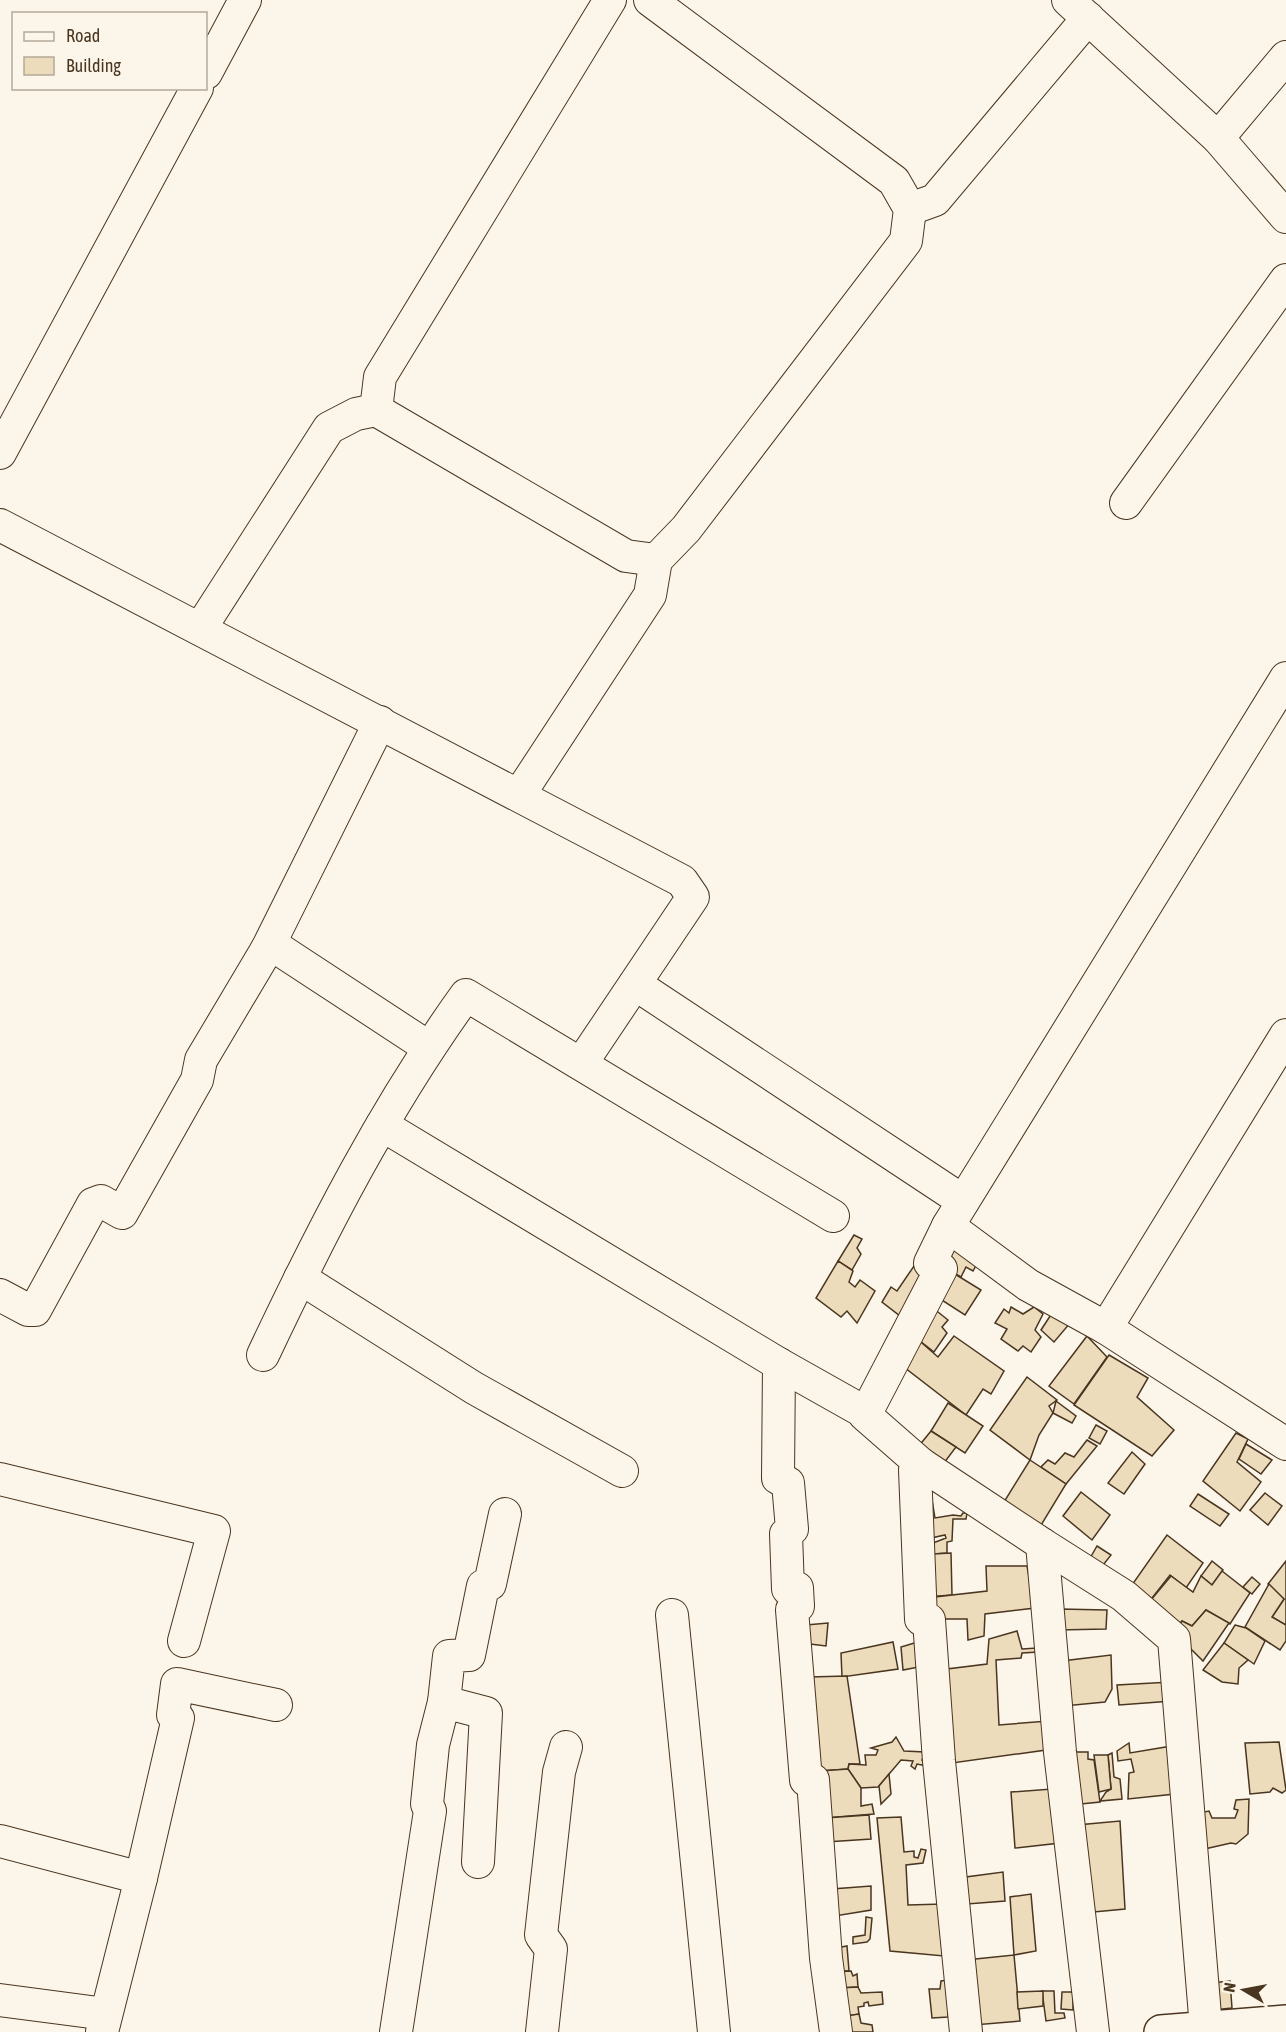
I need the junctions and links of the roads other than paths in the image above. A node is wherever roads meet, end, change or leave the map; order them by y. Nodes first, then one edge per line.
1 (245, 0) edge
2 (610, 0) edge
3 (650, 0) edge
4 (1078, 9) edge
5 (1286, 57) edge
6 (207, 71) edge
7 (196, 90) edge
8 (1218, 138) junction
9 (910, 209) junction
10 (1286, 217) edge
11 (1286, 280) edge
12 (376, 410) junction
13 (0, 453) edge
14 (1126, 503) dead end
15 (0, 525) edge
16 (656, 560) junction
17 (200, 629) junction
18 (1286, 678) edge
19 (380, 722) junction
20 (519, 795) junction
21 (267, 949) junction
22 (635, 984) junction
23 (1286, 1035) edge
24 (428, 1047) junction
25 (581, 1064) junction
26 (382, 1125) junction
27 (956, 1214) junction
28 (833, 1216) dead end
29 (300, 1278) junction
30 (0, 1295) edge
31 (1106, 1328) junction
32 (263, 1355) dead end
33 (779, 1364) junction
34 (866, 1413) junction
35 (1286, 1444) edge
36 (921, 1464) junction
37 (622, 1471) dead end
38 (0, 1479) edge
39 (505, 1514) dead end
40 (1042, 1544) junction
41 (672, 1615) dead end
42 (184, 1641) dead end
43 (276, 1705) dead end
44 (457, 1705) junction
45 (566, 1747) dead end
46 (0, 1841) edge
47 (478, 1862) dead end
48 (141, 1878) junction
49 (0, 2000) edge
50 (1286, 2022) edge
51 (104, 2023) edge
52 (1206, 2028) junction
53 (396, 2032) edge
54 (542, 2032) edge
55 (714, 2032) edge
56 (836, 2032) edge
57 (966, 2032) edge
58 (1093, 2032) edge
59 (1161, 2032) edge

1 - 6 street
2 - 12 street
3 - 9 street
4 - 8 street
4 - 9 street
5 - 8 street
7 - 13 street
8 - 10 street
9 - 16 street
11 - 14 street
12 - 16 street
12 - 17 street
15 - 17 street
16 - 20 street
17 - 19 street
18 - 27 street
19 - 20 street
19 - 21 street
20 - 22 street
21 - 24 street
21 - 30 street
22 - 25 street
22 - 27 street
23 - 31 street
24 - 25 street
24 - 26 street
25 - 28 street
26 - 29 street
26 - 33 street
27 - 31 street
27 - 34 street
29 - 32 street
29 - 37 street
31 - 35 street
33 - 34 street
33 - 56 street
34 - 36 street
36 - 40 street
36 - 57 street
38 - 42 street
39 - 44 street
40 - 52 street
40 - 58 street
41 - 55 street
43 - 48 street
44 - 47 street
44 - 53 street
45 - 54 street
46 - 48 street
48 - 51 street
49 - 51 street
50 - 52 street
52 - 59 street

